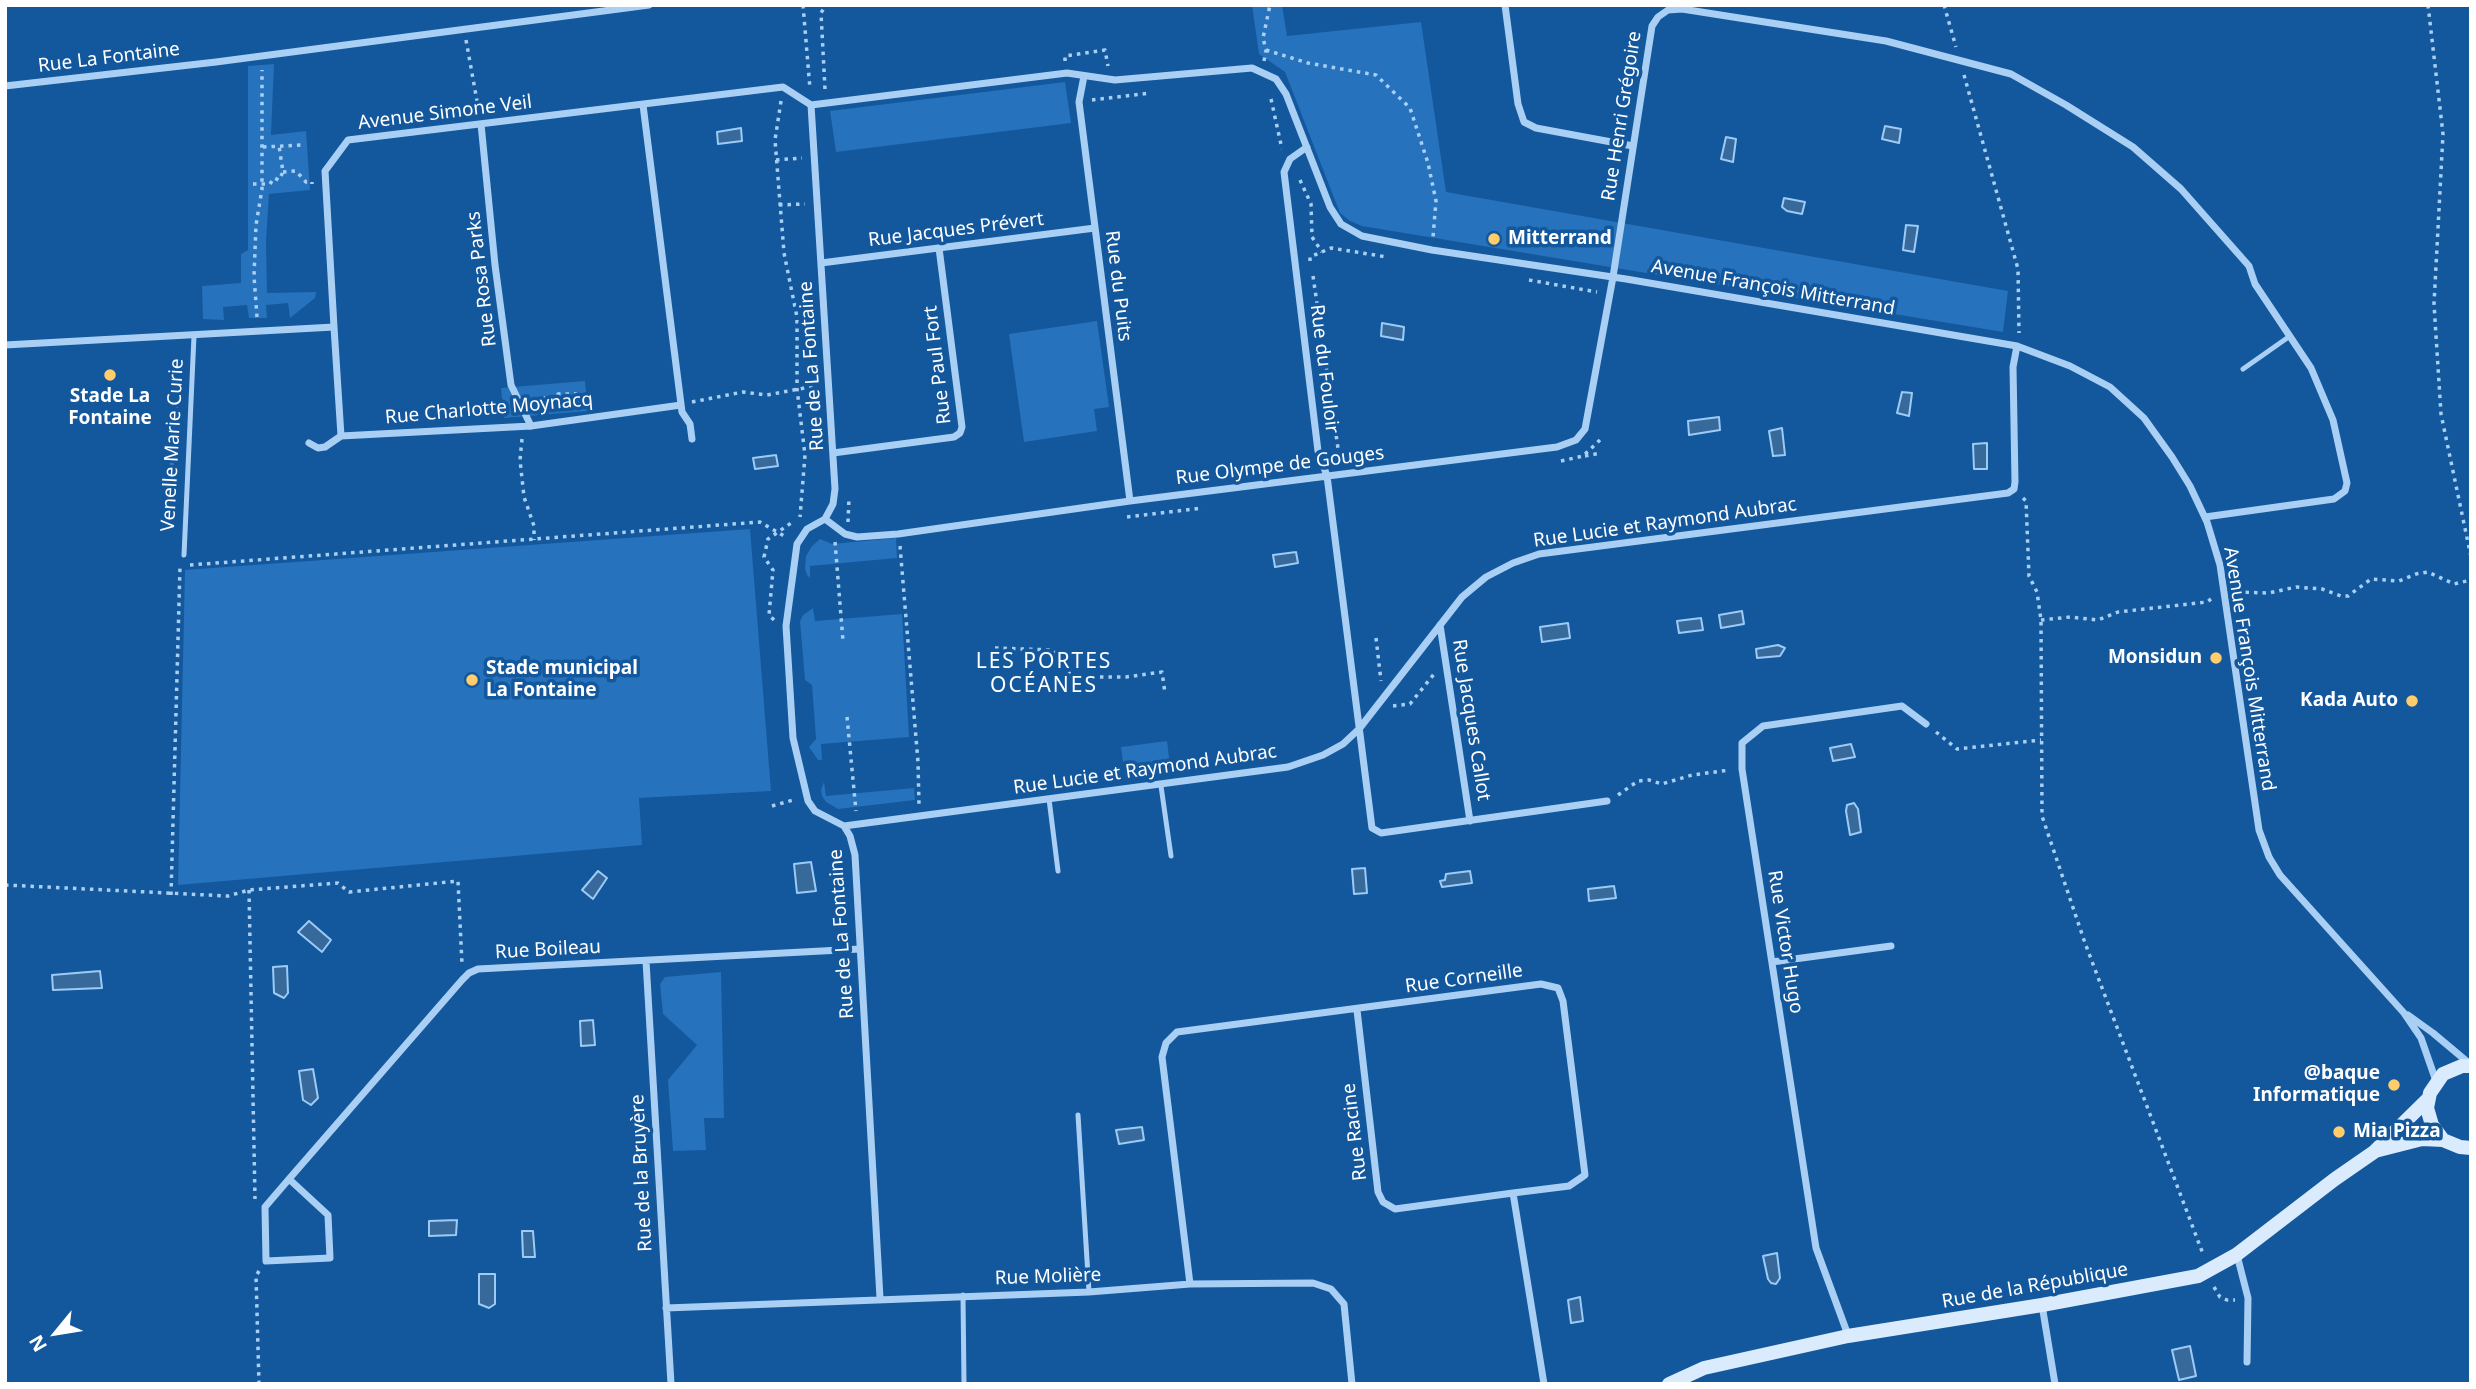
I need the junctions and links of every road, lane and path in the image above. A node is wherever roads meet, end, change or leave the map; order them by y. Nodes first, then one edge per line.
1 (649, 5) edge
2 (803, 5) edge
3 (826, 5) edge
4 (1270, 5) edge
5 (1505, 5) edge
6 (1944, 5) edge
7 (2428, 5) edge
8 (464, 29) junction
9 (1956, 47) dead end
10 (1266, 50) junction
11 (262, 56) junction
12 (1262, 72) junction
13 (1963, 73) dead end
14 (1084, 76) junction
15 (5, 86) edge
16 (783, 87) junction
17 (1152, 93) dead end
18 (1268, 94) dead end
19 (1112, 97) dead end
20 (826, 103) junction
21 (643, 104) junction
22 (811, 105) junction
23 (481, 124) junction
24 (302, 145) dead end
25 (279, 146) junction
26 (1307, 146) junction
27 (1633, 146) junction
28 (263, 147) junction
29 (1290, 159) junction
30 (283, 173) junction
31 (253, 184) dead end
32 (262, 184) junction
33 (326, 186) junction
34 (1095, 228) junction
35 (939, 248) junction
36 (1432, 250) junction
37 (1322, 252) junction
38 (1398, 259) dead end
39 (821, 263) junction
40 (1613, 277) junction
41 (1517, 278) dead end
42 (1610, 294) junction
43 (334, 327) junction
44 (259, 333) junction
45 (194, 336) junction
46 (2290, 336) junction
47 (5, 345) edge
48 (2017, 346) junction
49 (2243, 369) dead end
50 (829, 384) junction
51 (797, 389) junction
52 (681, 405) junction
53 (523, 409) junction
54 (584, 418) junction
55 (531, 426) junction
56 (341, 436) junction
57 (692, 439) dead end
58 (1600, 440) dead end
59 (309, 443) dead end
60 (833, 453) junction
61 (1601, 453) dead end
62 (1583, 456) junction
63 (1560, 461) dead end
64 (1342, 474) junction
65 (1327, 476) junction
66 (2014, 489) junction
67 (849, 494) dead end
68 (1130, 501) junction
69 (1206, 507) dead end
70 (1126, 517) dead end
71 (2205, 517) junction
72 (825, 519) junction
73 (778, 533) junction
74 (845, 534) junction
75 (534, 540) junction
76 (797, 544) junction
77 (912, 544) dead end
78 (184, 555) dead end
79 (2471, 557) edge
80 (2471, 580) edge
81 (2224, 591) junction
82 (2041, 620) junction
83 (776, 622) dead end
84 (1440, 625) junction
85 (842, 641) dead end
86 (995, 648) dead end
87 (1446, 659) junction
88 (1072, 677) junction
89 (1074, 692) dead end
90 (1165, 693) dead end
91 (1374, 709) junction
92 (848, 717) dead end
93 (1926, 724) joint
94 (1359, 729) junction
95 (2042, 740) junction
96 (1742, 768) junction
97 (1161, 786) junction
98 (796, 797) dead end
99 (1049, 799) junction
100 (1607, 801) joint
101 (919, 805) dead end
102 (772, 806) dead end
103 (864, 810) dead end
104 (1470, 821) junction
105 (844, 826) junction
106 (1171, 856) dead end
107 (1058, 871) dead end
108 (5, 885) edge
109 (249, 890) junction
110 (171, 895) junction
111 (1891, 946) dead end
112 (860, 949) junction
113 (646, 961) junction
114 (1772, 962) junction
115 (462, 980) junction
116 (1357, 1010) junction
117 (2404, 1013) junction
118 (2471, 1065) edge
119 (2436, 1082) junction
120 (2428, 1099) junction
121 (1078, 1115) dead end
122 (2443, 1140) junction
123 (2471, 1148) edge
124 (2374, 1152) junction
125 (289, 1179) junction
126 (1513, 1193) junction
127 (265, 1207) junction
128 (2236, 1255) junction
129 (266, 1261) junction
130 (2208, 1271) junction
131 (1190, 1284) junction
132 (1089, 1292) junction
133 (963, 1296) junction
134 (880, 1298) junction
135 (2248, 1298) junction
136 (2042, 1305) junction
137 (666, 1308) junction
138 (1848, 1336) junction
139 (2247, 1362) dead end
140 (259, 1384) edge
141 (671, 1384) edge
142 (964, 1384) edge
143 (1352, 1384) edge
144 (1544, 1384) edge
145 (1669, 1384) edge
146 (2055, 1384) edge

1 - 8 street, Rue La Fontaine
2 - 22 path
3 - 20 path
4 - 10 path
5 - 27 street
6 - 9 path
7 - 79 path
8 - 11 street, Rue La Fontaine
8 - 23 path
10 - 12 path
10 - 36 path
11 - 15 street, Rue La Fontaine
11 - 28 path
12 - 14 street
12 - 26 street, Avenue François Mitterrand
13 - 48 path
14 - 20 street
14 - 34 street, Rue du Puits
16 - 21 street, Avenue Simone Veil
16 - 22 street
16 - 51 path
17 - 19 path
18 - 29 path
20 - 22 street
21 - 23 street, Avenue Simone Veil
21 - 52 street
22 - 39 street, Rue de La Fontaine
23 - 33 street, Avenue Simone Veil
23 - 53 street, Rue Rosa Parks
24 - 25 path
25 - 28 path
25 - 30 path
26 - 29 street
26 - 36 street, Avenue François Mitterrand
27 - 40 street, Rue Henri Grégoire
27 - 46 street, Rue Henri Grégoire
28 - 32 path
29 - 37 path
29 - 65 street, Rue du Fouloir
30 - 32 path
30 - 33 path
31 - 32 path
32 - 44 path
33 - 43 street, Avenue Simone Veil
34 - 35 street, Rue Jacques Prévert
34 - 68 street, Rue du Puits
35 - 39 street, Rue Jacques Prévert
35 - 60 street, Rue Paul Fort
36 - 40 street, Avenue François Mitterrand
37 - 38 path
37 - 64 path
39 - 50 street, Rue de La Fontaine
40 - 42 street, Rue Olympe de Gouges
40 - 48 street, Avenue François Mitterrand
41 - 42 path
42 - 64 street, Rue Olympe de Gouges
43 - 44 street
43 - 56 street
44 - 45 street
45 - 47 street
45 - 78 lane, Venelle Marie Curie
46 - 49 lane
46 - 71 street, Rue Henri Grégoire
48 - 66 street
48 - 71 street, Avenue François Mitterrand
50 - 51 path
50 - 60 street, Rue de La Fontaine
51 - 52 path
51 - 73 path
52 - 54 street, Rue Charlotte Moynacq
52 - 57 street
53 - 54 path
53 - 55 street, Rue Rosa Parks
54 - 55 street, Rue Charlotte Moynacq
55 - 56 street, Rue Charlotte Moynacq
55 - 75 path
56 - 59 street, Rue Charlotte Moynacq
58 - 62 path
60 - 72 street, Rue de La Fontaine
61 - 62 path
62 - 63 path
64 - 65 street, Rue Olympe de Gouges
65 - 68 street, Rue Olympe de Gouges
65 - 94 street, Rue du Fouloir
66 - 82 path
66 - 84 street, Rue Lucie et Raymond Aubrac
67 - 74 path
68 - 74 street, Rue Olympe de Gouges
69 - 70 path
71 - 81 street, Avenue François Mitterrand
72 - 74 street
72 - 76 street
73 - 75 path
73 - 76 path
73 - 83 path
74 - 85 path
75 - 110 path
76 - 105 street, Rue de La Fontaine
77 - 101 path
80 - 81 path
81 - 82 path
81 - 117 street, Avenue François Mitterrand
82 - 95 path
84 - 87 street, Rue Jacques Callot
84 - 91 street, Rue Lucie et Raymond Aubrac
86 - 88 path
87 - 91 path
87 - 104 street, Rue Jacques Callot
88 - 89 path
88 - 90 path
91 - 94 street, Rue Lucie et Raymond Aubrac
92 - 103 path
93 - 95 path
93 - 96 street, Rue Victor Hugo
94 - 97 street, Rue Lucie et Raymond Aubrac
94 - 104 street, Rue Jacques Callot
95 - 130 path
96 - 100 path
96 - 114 street, Rue Victor Hugo
97 - 99 street, Rue Lucie et Raymond Aubrac
97 - 106 lane
98 - 102 path
99 - 105 street, Rue Lucie et Raymond Aubrac
99 - 107 lane
100 - 104 street, Rue Jacques Callot
105 - 112 street, Rue de La Fontaine
108 - 110 path
109 - 110 path
109 - 115 path
109 - 127 path
111 - 114 street
112 - 113 street, Rue Boileau
112 - 134 street, Rue de La Fontaine
113 - 115 street, Rue Boileau
113 - 137 street, Rue de la Bruyère
114 - 138 street, Rue Victor Hugo
115 - 125 street, Rue Boileau
116 - 126 street, Rue Racine
116 - 126 street, Rue Corneille
116 - 131 street, Rue Corneille
117 - 118 street, Avenue François Mitterrand
117 - 119 street, Avenue François Mitterrand
118 - 119 street
119 - 120 street
120 - 122 street
120 - 124 street, Rue de la République
121 - 132 lane
122 - 123 street, Rue de la République
122 - 124 street, Rue de la République
124 - 128 street, Rue de la République
125 - 127 street, Rue Boileau
125 - 129 street
126 - 144 street
127 - 129 street
128 - 130 street, Rue de la République
128 - 135 street
129 - 140 path
130 - 135 path
130 - 136 street, Rue de la République
131 - 132 street, Rue Molière
131 - 143 street, Rue Molière
132 - 133 street, Rue Molière
133 - 134 street, Rue Molière
133 - 142 lane
134 - 137 street, Rue Molière
135 - 139 street
136 - 138 street, Rue de la République
136 - 146 street
137 - 141 street, Rue de la Bruyère
138 - 145 street, Rue de la République

